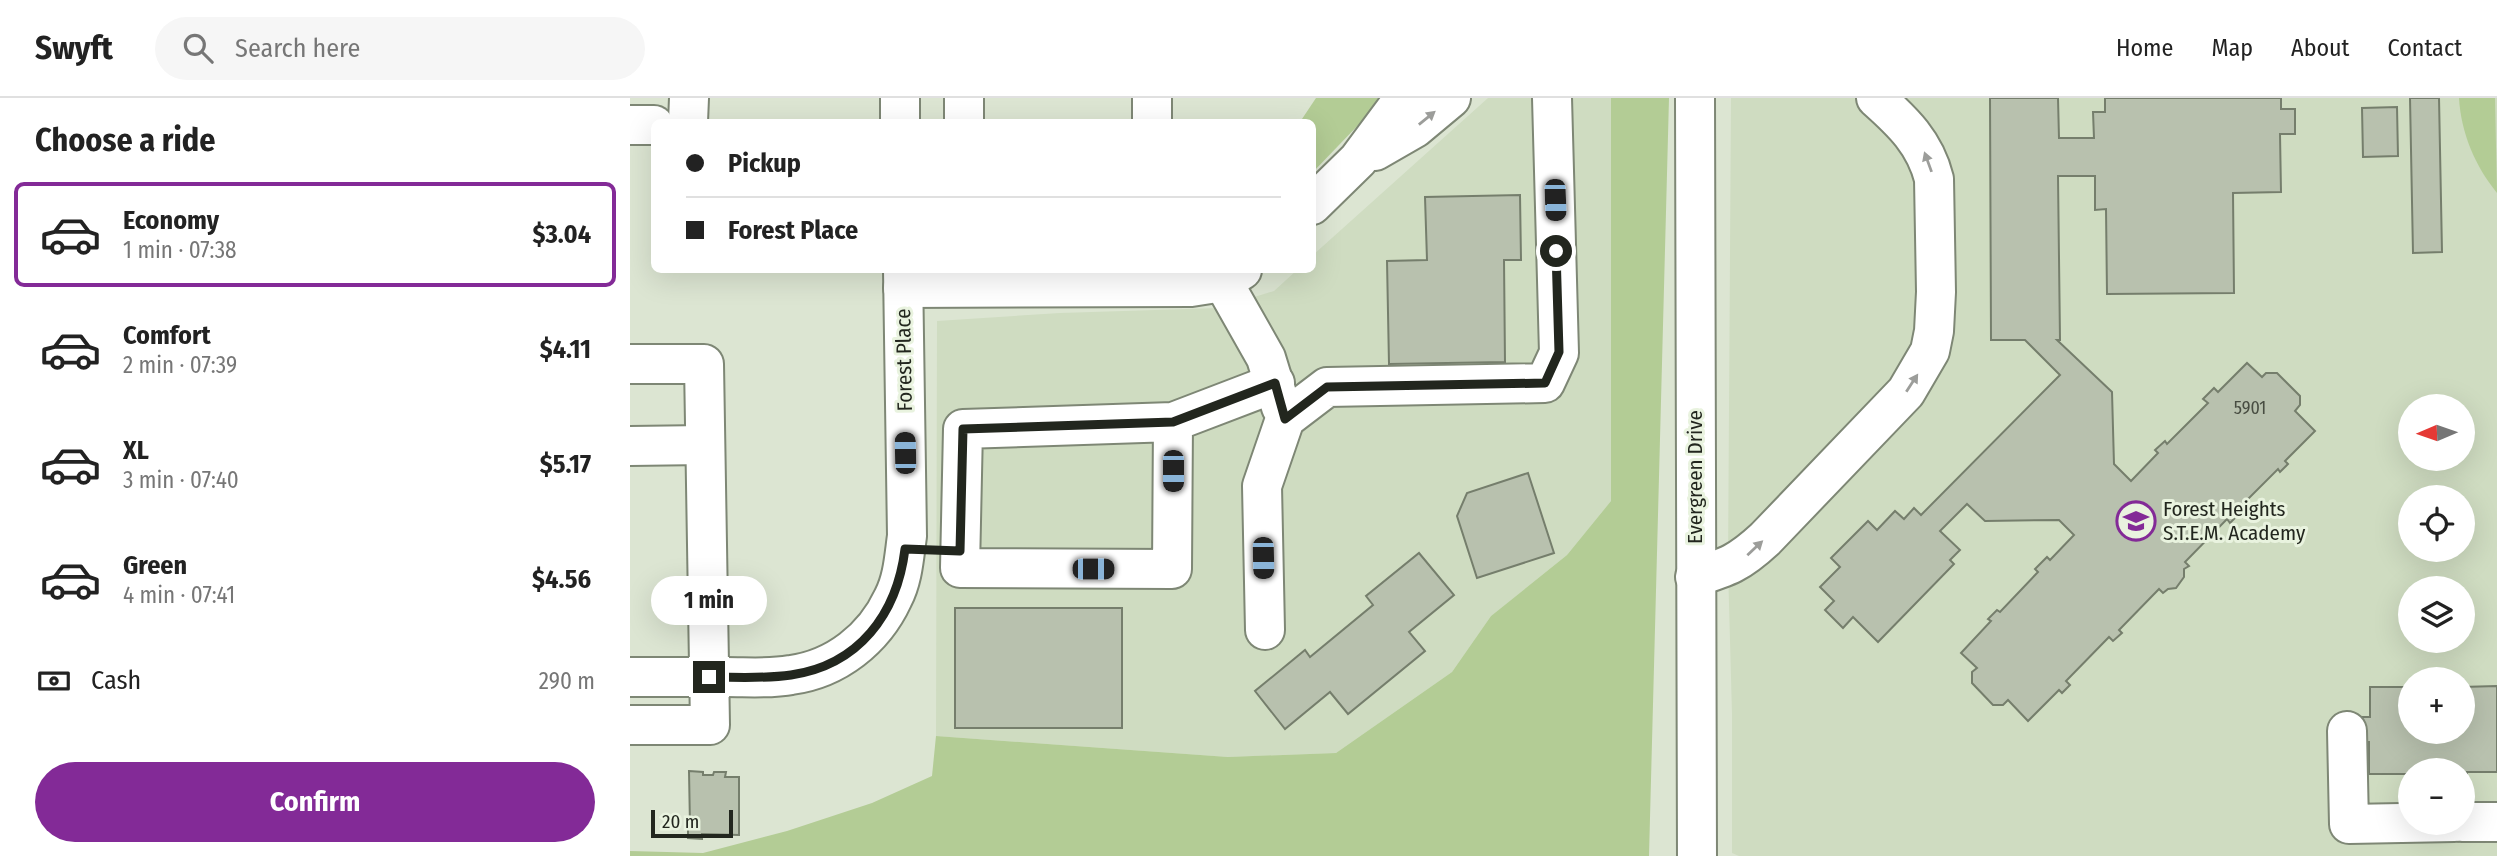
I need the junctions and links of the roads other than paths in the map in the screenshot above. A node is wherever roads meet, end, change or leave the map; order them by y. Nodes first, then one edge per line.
1 (689, 98) edge
2 (900, 98) edge
3 (964, 98) edge
4 (1152, 98) edge
5 (1404, 98) edge
6 (1451, 98) edge
7 (1552, 98) edge
8 (1876, 98) edge
9 (1693, 101) edge
10 (688, 119) edge
11 (900, 119) edge
12 (964, 119) edge
13 (1152, 119) edge
14 (630, 125) edge
15 (651, 125) edge
16 (1358, 160) junction
17 (1316, 201) edge
18 (1232, 276) edge
19 (1156, 278) edge
20 (903, 279) edge
21 (630, 364) edge
22 (1280, 401) junction
23 (1173, 422) junction
24 (705, 445) junction
25 (630, 446) edge
26 (905, 549) junction
27 (960, 551) junction
28 (1695, 577) junction
29 (1265, 630) dead end
30 (630, 677) edge
31 (709, 677) junction
32 (630, 725) edge
33 (2347, 731) dead end
34 (2475, 822) edge
35 (2497, 822) edge
36 (2398, 823) edge
37 (1697, 856) edge

1 - 10 street
2 - 11 street
3 - 12 street
4 - 13 street
5 - 16 street
16 -> 6 street
7 - 22 street
28 -> 8 street
9 - 28 street, Evergreen Drive
14 - 15 street
16 - 17 street
18 - 19 street
18 - 22 street
19 - 20 street
20 - 26 street, Forest Place
21 - 24 street
22 - 23 street
22 - 29 street
23 - 27 street
23 - 27 street
24 - 25 street
24 - 31 street
26 - 27 street
26 - 31 street, Forest Place
28 - 37 street, Evergreen Drive
30 - 31 street, Forest Place
31 - 32 street
33 - 36 street
34 - 35 street

